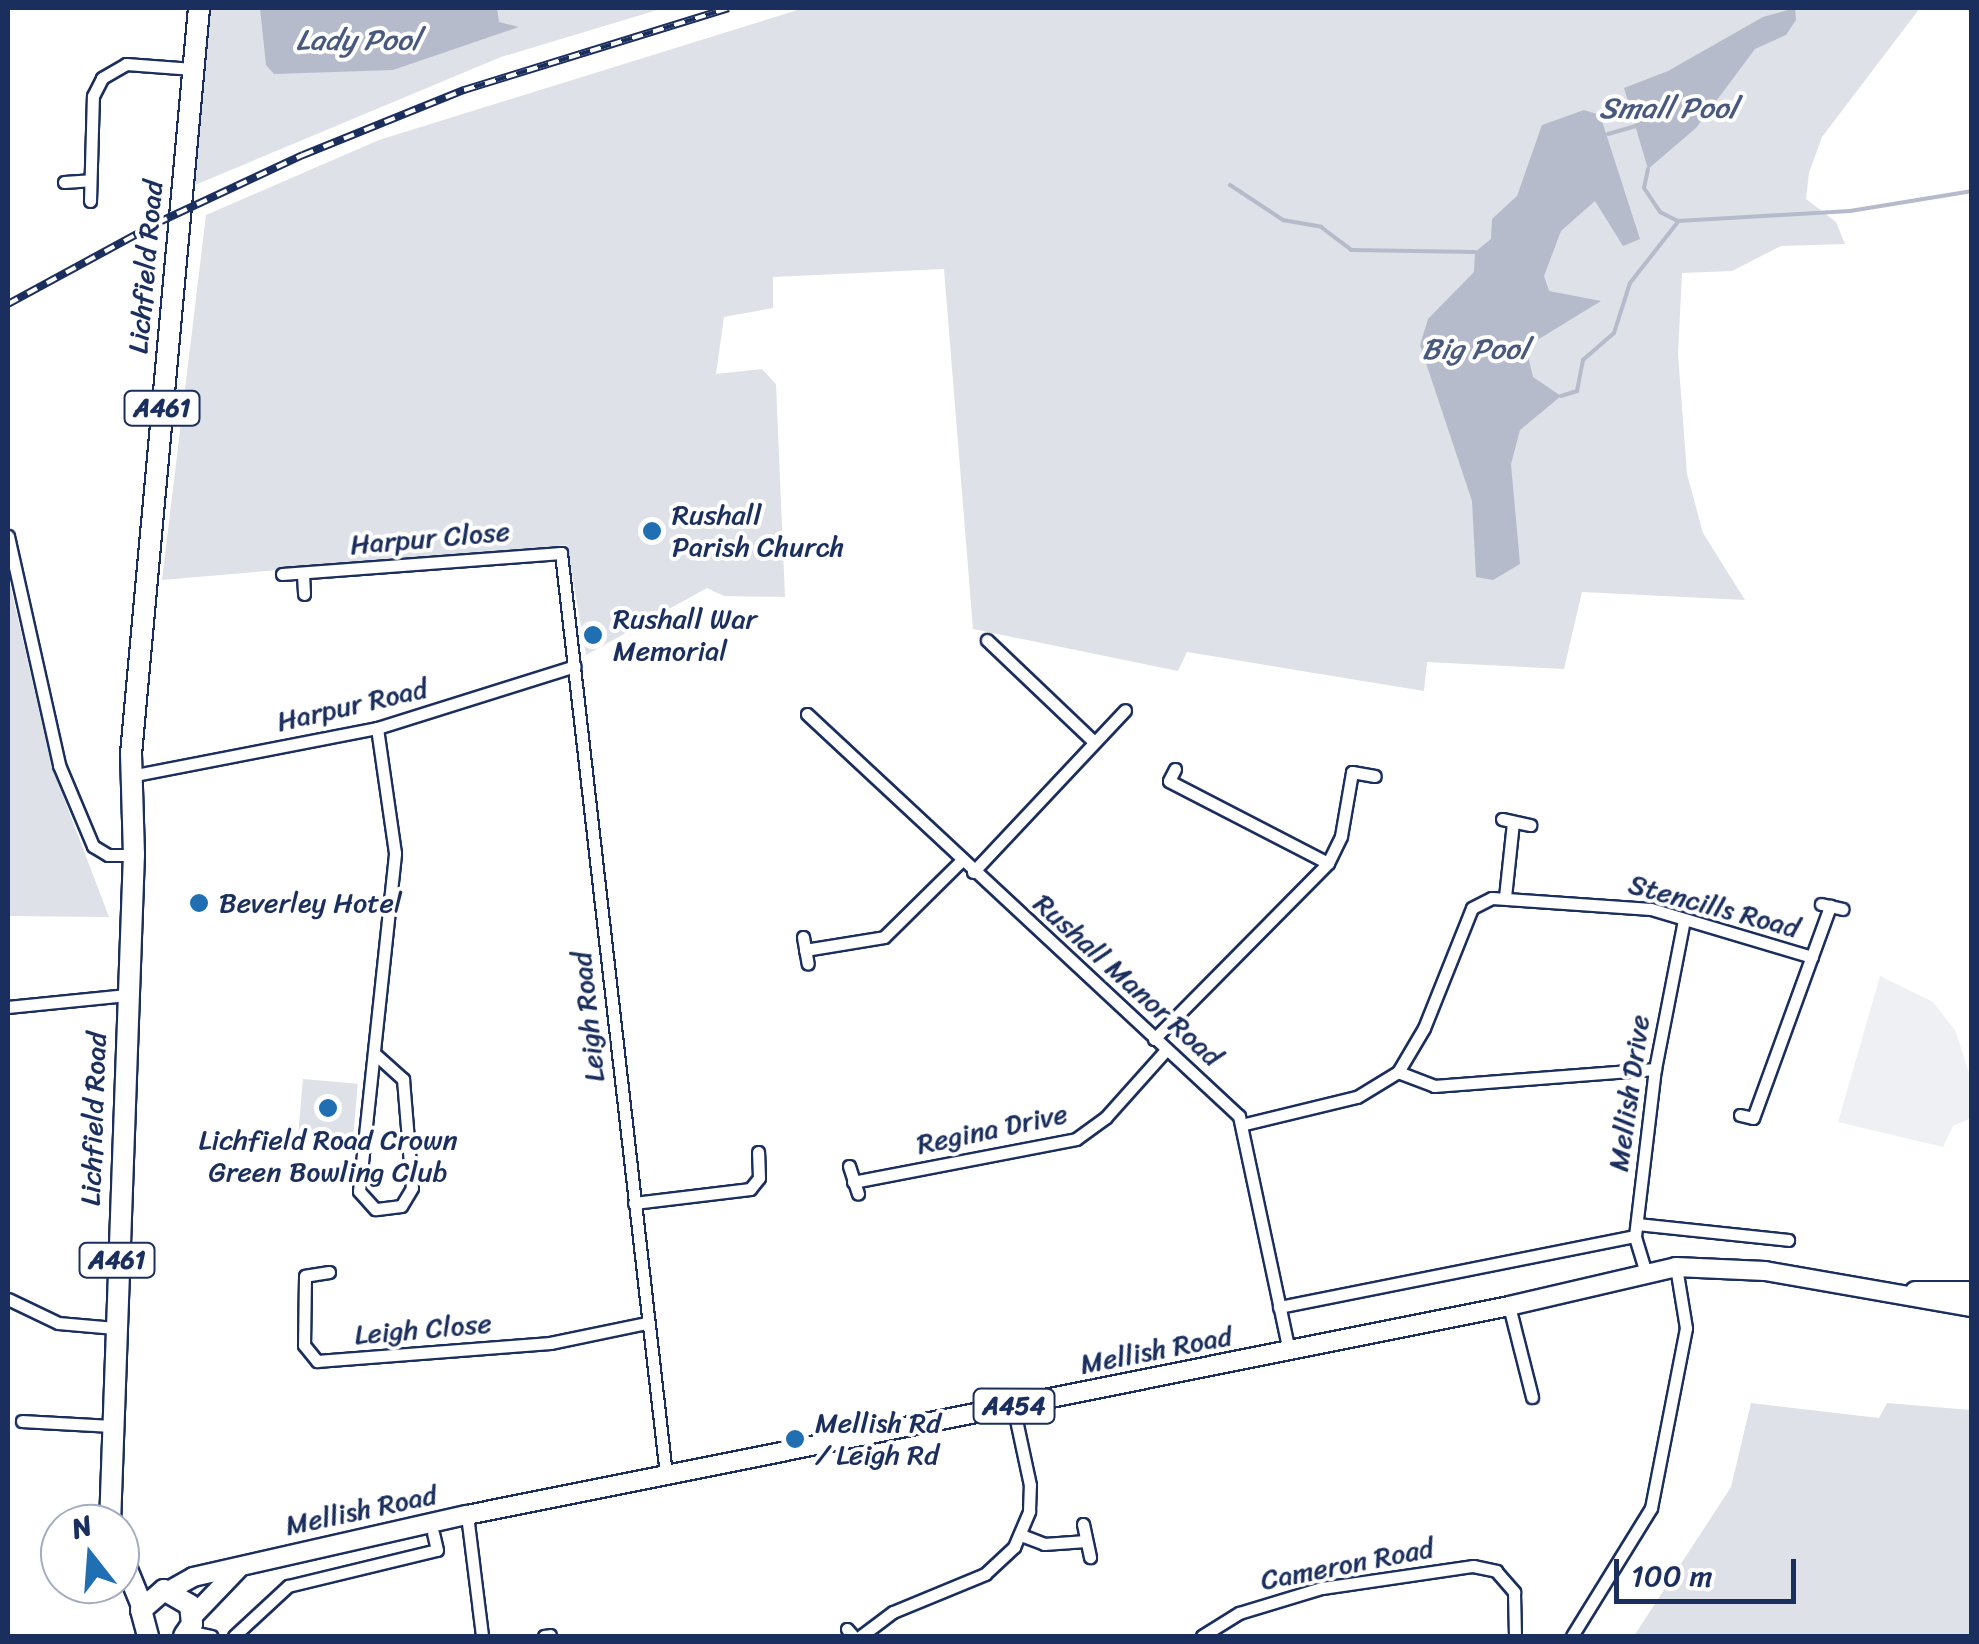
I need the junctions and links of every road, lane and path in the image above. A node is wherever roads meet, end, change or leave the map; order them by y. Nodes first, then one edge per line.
1 (198, 8) edge
2 (193, 70) junction
3 (90, 180) junction
4 (64, 182) dead end
5 (90, 201) dead end
6 (8, 536) edge
7 (561, 553) joint
8 (282, 574) dead end
9 (302, 574) junction
10 (304, 594) dead end
11 (987, 640) dead end
12 (1019, 652) dead end
13 (1010, 662) junction
14 (575, 666) junction
15 (1126, 710) dead end
16 (808, 714) dead end
17 (377, 728) junction
18 (1092, 741) junction
19 (1175, 769) dead end
20 (135, 775) junction
21 (1375, 776) dead end
22 (1530, 826) dead end
23 (134, 855) junction
24 (961, 861) junction
25 (1328, 863) junction
26 (973, 872) junction
27 (1505, 897) junction
28 (1831, 906) dead end
29 (1684, 920) junction
30 (1812, 957) junction
31 (808, 964) dead end
32 (126, 995) junction
33 (8, 1007) edge
34 (1154, 1040) junction
35 (1166, 1050) junction
36 (375, 1054) junction
37 (1655, 1069) junction
38 (1398, 1072) junction
39 (1740, 1115) dead end
40 (1245, 1124) junction
41 (755, 1156) dead end
42 (849, 1166) dead end
43 (634, 1203) junction
44 (1636, 1230) junction
45 (1788, 1240) dead end
46 (1676, 1267) junction
47 (330, 1272) dead end
48 (1646, 1273) junction
49 (1972, 1291) edge
50 (1894, 1293) junction
51 (8, 1298) edge
52 (1510, 1306) junction
53 (1279, 1307) junction
54 (1972, 1307) edge
55 (647, 1323) junction
56 (115, 1328) junction
57 (1290, 1351) junction
58 (1532, 1397) dead end
59 (1013, 1406) junction
60 (22, 1421) dead end
61 (111, 1426) junction
62 (666, 1476) junction
63 (110, 1504) edge
64 (467, 1515) junction
65 (1083, 1524) dead end
66 (433, 1533) dead end
67 (1021, 1535) junction
68 (1086, 1541) junction
69 (1090, 1558) dead end
70 (242, 1566) junction
71 (140, 1584) edge
72 (152, 1601) junction
73 (189, 1628) edge
74 (126, 1636) edge
75 (148, 1636) edge
76 (211, 1636) edge
77 (234, 1636) edge
78 (482, 1636) edge
79 (861, 1636) edge
80 (1202, 1636) edge
81 (1515, 1636) edge
82 (1572, 1636) edge

1 - 2 highway, Lichfield Road / A461
2 - 3 street
2 - 20 highway, Lichfield Road / A461
3 - 4 street
3 - 5 street
6 - 23 street
7 - 9 street, Harpur Close
7 - 14 street, Leigh Road
8 - 9 street, Harpur Close
9 - 10 street
11 - 13 street
12 - 13 street
13 - 18 street
14 - 17 street, Harpur Road
14 - 43 street, Leigh Road
15 - 18 street
16 - 24 street, Rushall Manor Road
17 - 20 street, Harpur Road
17 - 36 street
18 - 26 street
19 - 25 street
20 - 23 highway, Lichfield Road / A461
21 - 25 street
22 - 27 street
23 - 32 highway, Lichfield Road / A461
24 - 26 street, Rushall Manor Road
24 - 31 street
25 - 34 street
26 - 34 street, Rushall Manor Road
27 - 29 street, Stencills Road
27 - 38 street
28 - 30 street
29 - 30 street, Stencills Road
29 - 37 street, Mellish Drive
30 - 39 street
32 - 33 street
32 - 56 highway, Lichfield Road / A461
34 - 35 street, Rushall Manor Road
35 - 40 street, Rushall Manor Road
35 - 42 street, Regina Drive
36 - 36 street
37 - 38 street
37 - 44 street, Mellish Drive
38 - 40 street
40 - 53 street
41 - 43 street
43 - 55 street, Leigh Road
44 - 45 street
44 - 48 street, Mellish Drive
44 - 53 street
46 - 48 main road, Mellish Road / A454
46 - 50 main road, Mellish Road / A454
46 - 82 street
47 - 55 street, Leigh Close
48 - 52 main road, Mellish Road / A454
49 - 50 main road, A454
50 - 54 main road, A454
51 - 56 street
52 - 57 main road, Mellish Road / A454
52 - 58 street
53 - 57 street
55 - 62 street, Leigh Road
56 - 61 highway, Lichfield Road / A461
57 - 59 main road, Mellish Road / A454
59 - 62 main road, Mellish Road / A454
59 - 67 street
60 - 61 street
61 - 63 highway, Lichfield Road / A461
62 - 64 main road, Mellish Road / A454
64 - 70 main road, Mellish Road / A454
64 - 78 street
65 - 68 street
66 - 77 street
67 - 68 street
67 - 79 street
68 - 69 street
70 - 72 main road, Mellish Road / A454
70 - 73 main road
71 - 72 highway
72 - 73 highway
72 - 74 highway
72 - 75 highway
73 - 76 street
80 - 81 street, Cameron Road

